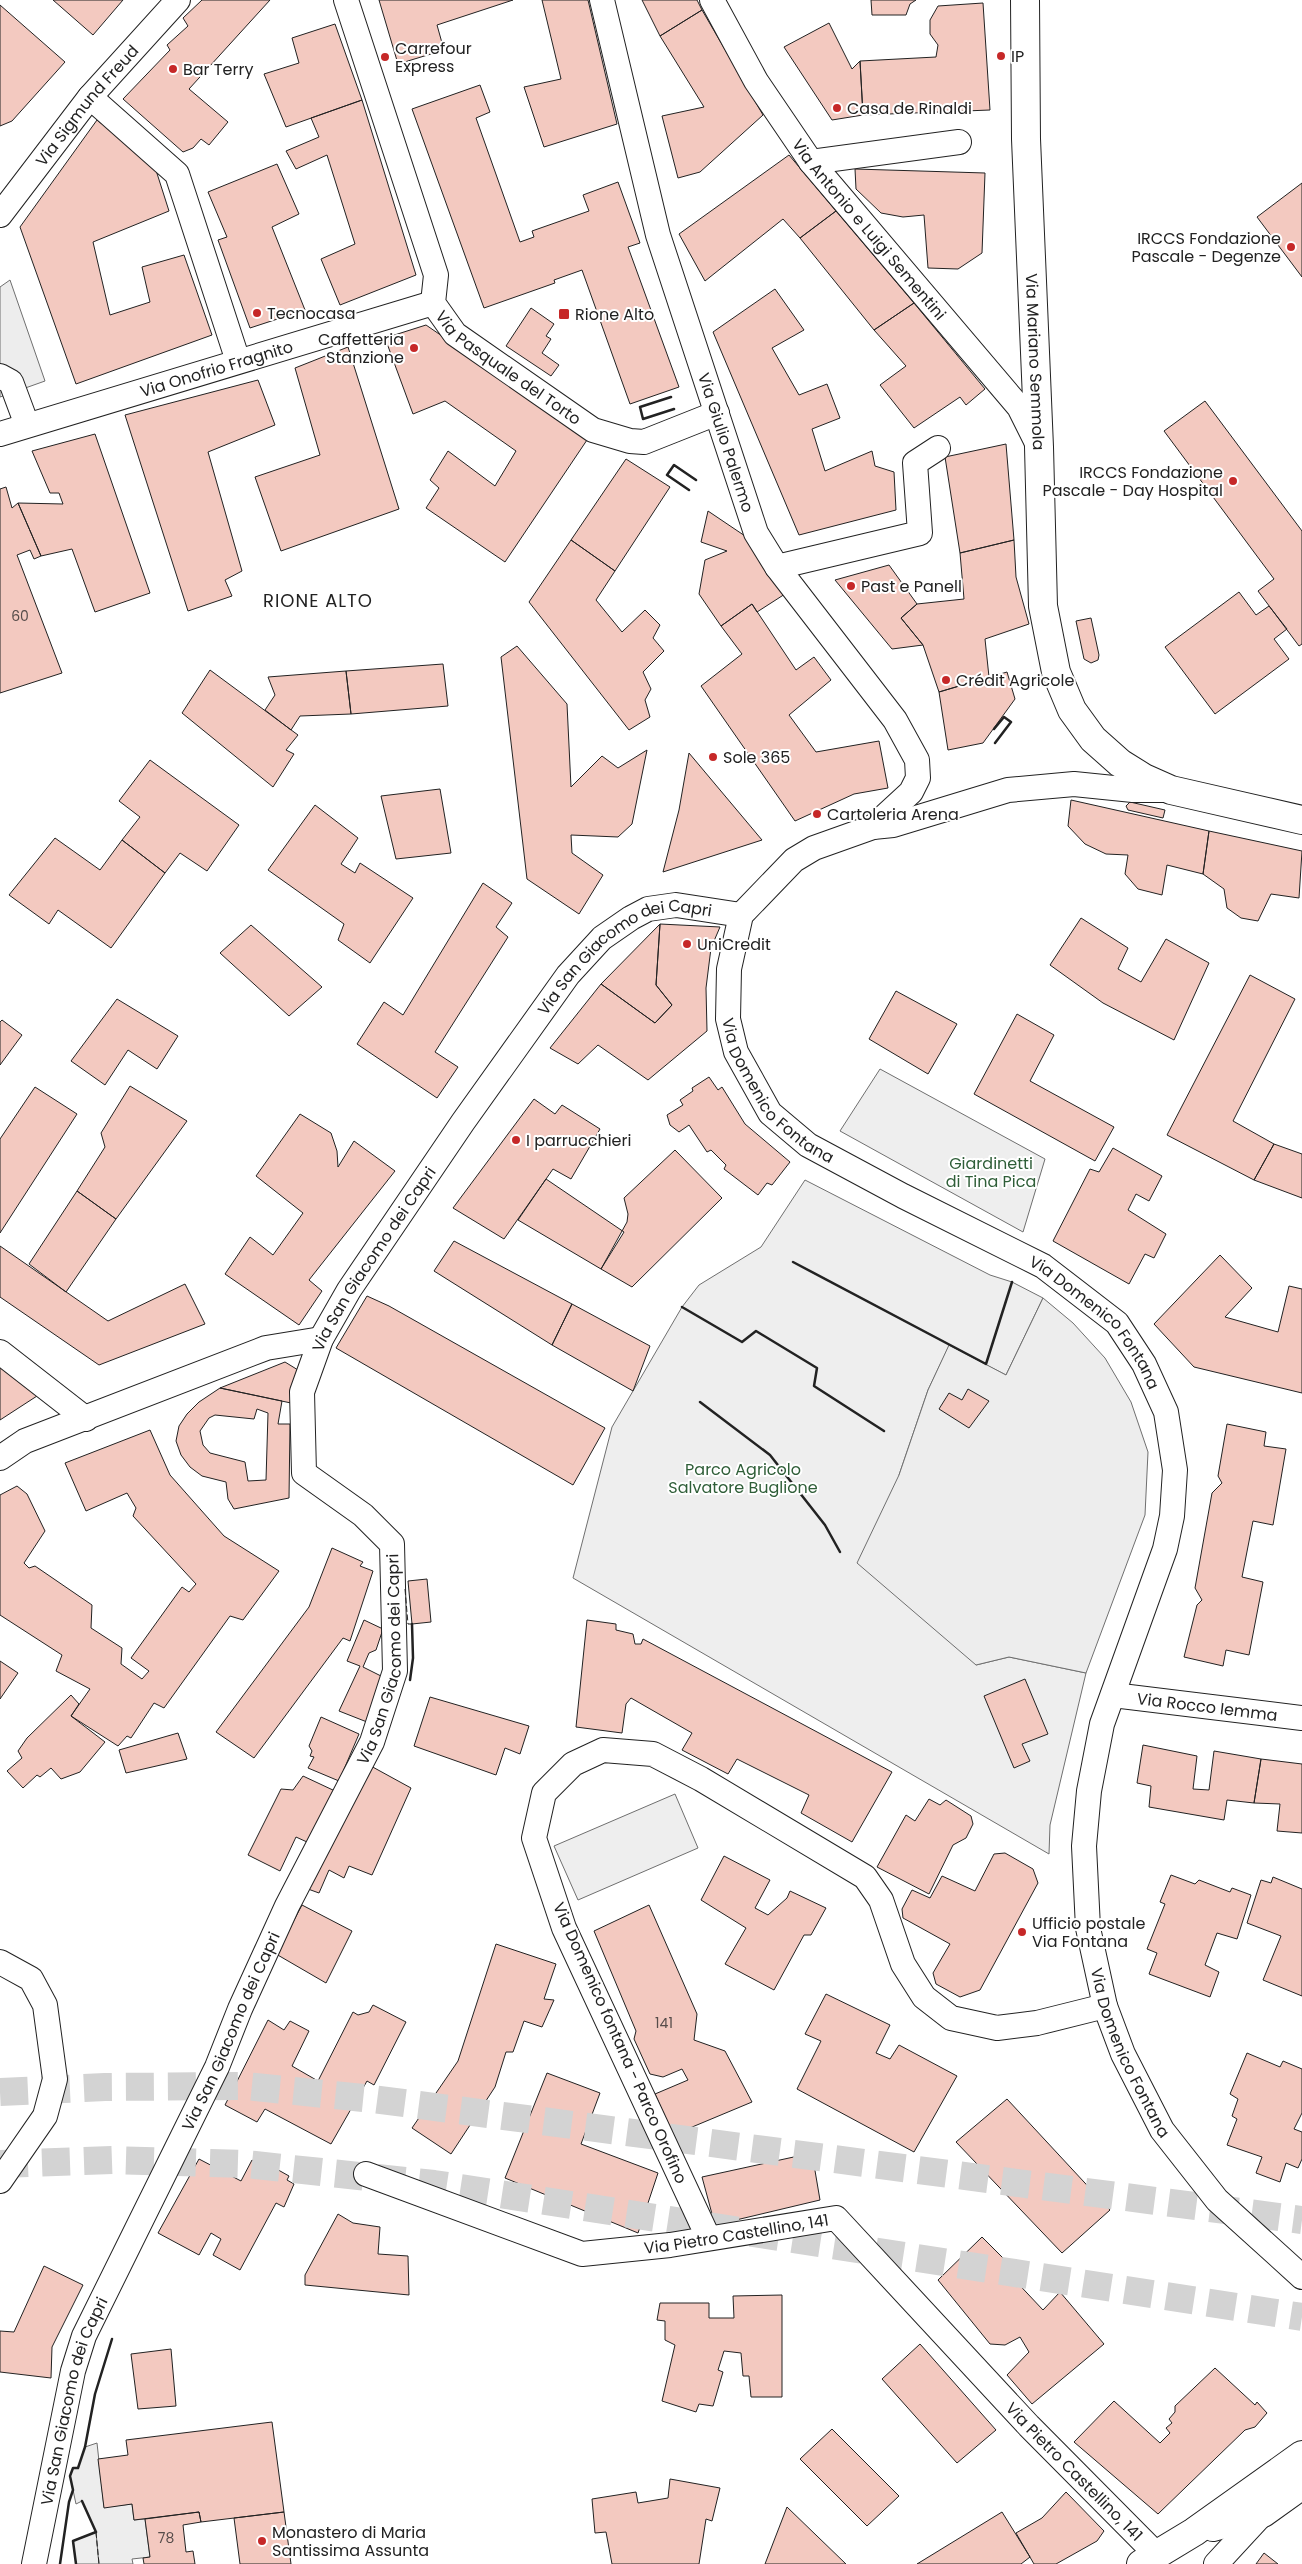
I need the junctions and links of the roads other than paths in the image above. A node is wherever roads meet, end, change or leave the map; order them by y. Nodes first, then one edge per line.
1 (178, 0) edge
2 (346, 0) edge
3 (602, 0) edge
4 (712, 0) edge
5 (1028, 5) edge
6 (90, 97) junction
7 (959, 142) dead end
8 (811, 162) junction
9 (0, 214) edge
10 (433, 303) junction
11 (238, 361) junction
12 (0, 376) edge
13 (717, 413) junction
14 (27, 425) junction
15 (0, 434) edge
16 (938, 448) dead end
17 (1039, 448) junction
18 (778, 567) junction
19 (1171, 790) junction
20 (1302, 820) edge
21 (872, 827) junction
22 (741, 915) junction
23 (322, 1339) junction
24 (0, 1352) edge
25 (86, 1419) junction
26 (0, 1458) edge
27 (1112, 1695) junction
28 (1302, 1718) edge
29 (0, 1962) edge
30 (1105, 2006) junction
31 (366, 2174) dead end
32 (0, 2181) edge
33 (708, 2237) junction
34 (1302, 2277) edge
35 (1302, 2455) edge
36 (1302, 2485) edge
37 (1263, 2513) junction
38 (1194, 2532) junction
39 (1148, 2559) edge
40 (34, 2564) edge
41 (1216, 2564) edge

1 - 6 street, Via Sigmund Freud
2 - 10 street, Via Pasquale del Torto
3 - 13 street, Via Giulio Palermo
4 - 8 street, Via Antonio e Luigi Sementini
5 - 17 main road, Via Mariano Semmola
6 - 9 street, Via Sigmund Freud
6 - 11 street
7 - 8 street
8 - 17 street, Via Antonio e Luigi Sementini
10 - 11 street, Via Onofrio Fragnito
10 - 13 street, Via Pasquale del Torto
11 - 14 street, Via Onofrio Fragnito
12 - 14 street
13 - 18 street, Via Giulio Palermo
14 - 15 street, Via Onofrio Fragnito
16 - 18 street
17 - 19 main road, Via Mariano Semmola
18 - 21 street, Via Giulio Palermo
19 - 20 main road, Via Mariano Semmola
19 - 21 street
21 - 22 street
22 - 23 street, Via San Giacomo dei Capri
22 - 27 street, Via Domenico Fontana
23 - 25 street
23 - 40 street, Via San Giacomo dei Capri
24 - 25 street
25 - 26 street
27 - 28 street, Via Rocco Iemma
27 - 30 street, Via Domenico Fontana
29 - 32 street
30 - 33 street, Via Domenico fontana - Parco Orofino
30 - 34 street, Via Domenico Fontana
31 - 33 street, Via Pietro Castellino, 141
33 - 39 street, Via Pietro Castellino, 141
35 - 38 main road
36 - 37 main road
37 - 38 main road
37 - 41 street
38 - 39 main road

